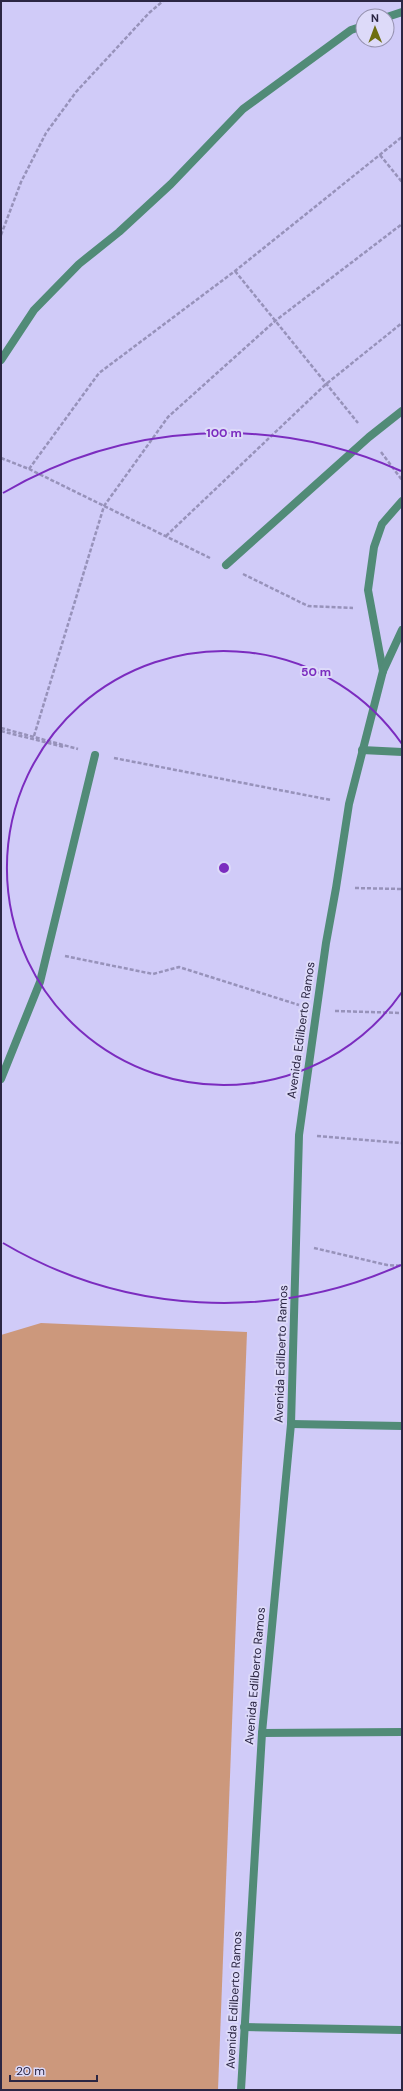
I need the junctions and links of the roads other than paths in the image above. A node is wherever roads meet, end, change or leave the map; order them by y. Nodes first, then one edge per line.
1 (355, 29) edge
2 (1, 360) edge
3 (402, 411) edge
4 (402, 501) edge
5 (226, 565) road end
6 (402, 630) edge
7 (383, 671) junction
8 (362, 750) junction
9 (402, 752) edge
10 (95, 755) road end
11 (1, 1079) edge
12 (291, 1424) junction
13 (402, 1426) edge
14 (402, 1732) edge
15 (262, 1733) junction
16 (244, 2027) junction
17 (402, 2030) edge
18 (242, 2090) edge

1 - 2 street
3 - 5 street
4 - 7 street
6 - 7 street, Avenida Edilberto Ramos
7 - 8 street, Avenida Edilberto Ramos
8 - 9 street
8 - 12 street, Avenida Edilberto Ramos
10 - 11 street
12 - 13 street
12 - 15 street, Avenida Edilberto Ramos
14 - 15 street
15 - 16 street, Avenida Edilberto Ramos
16 - 17 street
16 - 18 street, Avenida Edilberto Ramos

